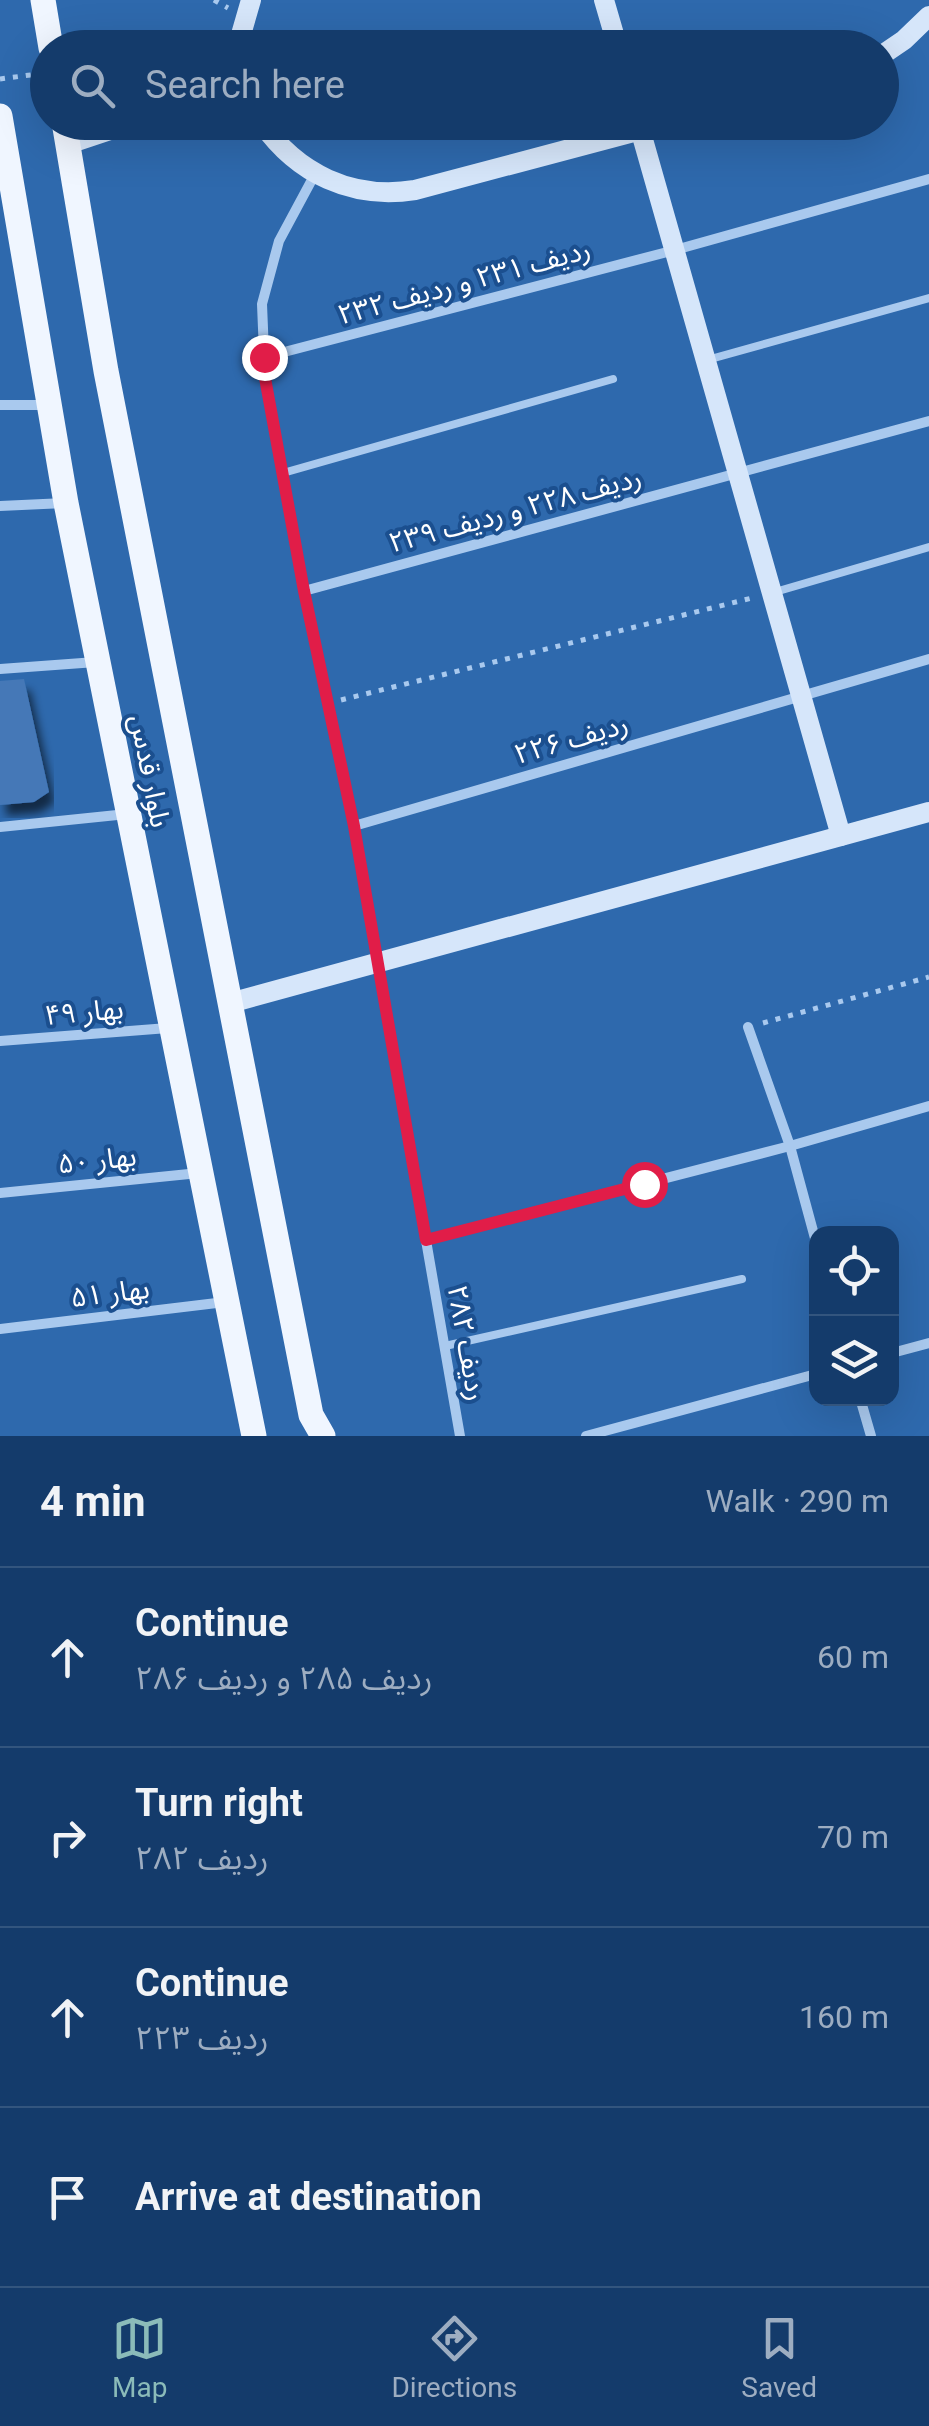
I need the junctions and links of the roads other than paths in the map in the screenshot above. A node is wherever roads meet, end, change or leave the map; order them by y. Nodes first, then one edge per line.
1 (43, 0) edge
2 (251, 0) edge
3 (604, 0) edge
4 (929, 16) edge
5 (48, 30) edge
6 (242, 30) edge
7 (613, 30) edge
8 (899, 43) edge
9 (0, 116) edge
10 (67, 140) edge
11 (274, 140) edge
12 (594, 140) edge
13 (644, 140) edge
14 (314, 174) junction
15 (929, 180) edge
16 (9, 229) edge
17 (674, 250) junction
18 (929, 298) edge
19 (264, 357) junction
20 (706, 360) junction
21 (613, 380) dead end
22 (0, 405) edge
23 (48, 405) junction
24 (929, 421) edge
25 (737, 472) junction
26 (282, 473) junction
27 (66, 503) junction
28 (0, 506) edge
29 (929, 547) edge
30 (304, 591) junction
31 (772, 593) junction
32 (929, 659) edge
33 (97, 662) junction
34 (0, 669) edge
35 (801, 696) junction
36 (929, 812) edge
37 (128, 814) junction
38 (354, 826) junction
39 (0, 828) edge
40 (841, 836) junction
41 (376, 963) junction
42 (230, 1003) junction
43 (748, 1027) road end
44 (171, 1028) junction
45 (0, 1041) edge
46 (929, 1106) edge
47 (790, 1146) junction
48 (200, 1172) junction
49 (0, 1193) edge
50 (812, 1226) edge
51 (426, 1240) junction
52 (742, 1279) dead end
53 (226, 1302) junction
54 (0, 1329) edge
55 (929, 1343) edge
56 (444, 1346) junction
57 (899, 1352) edge
58 (809, 1376) edge
59 (862, 1406) edge
60 (254, 1436) edge
61 (323, 1436) edge
62 (460, 1436) edge
63 (586, 1436) edge
64 (871, 1436) edge

1 - 5 main road
2 - 6 street
3 - 7 street
4 - 8 street
9 - 16 main road, بلوار قدس
10 - 42 main road, بلوار قدس
11 - 14 street
12 - 14 street
13 - 17 street
14 - 19 street, ردیف ۲۸۲
15 - 17 street, ردیف ۲۳۱ و ردیف ۲۳۲
16 - 23 main road, بلوار قدس
17 - 19 street, ردیف ۲۳۱ و ردیف ۲۳۲
17 - 20 street
18 - 20 lane
19 - 26 street, ردیف ۲۸۲
20 - 25 street
21 - 26 lane
22 - 23 street
23 - 27 main road, بلوار قدس
24 - 25 street, ردیف ۲۲۸ و ردیف ۲۳۹
25 - 30 street, ردیف ۲۲۸ و ردیف ۲۳۹
25 - 31 street
26 - 30 street, ردیف ۲۸۲
27 - 28 street
27 - 33 main road, بلوار قدس
29 - 31 lane
30 - 38 street, ردیف ۲۸۲
31 - 35 street
32 - 35 street, ردیف ۲۲۶
33 - 34 street
33 - 37 main road, بلوار قدس
35 - 38 street, ردیف ۲۲۶
35 - 40 street
36 - 40 street
37 - 39 street
37 - 44 main road, بلوار قدس
38 - 41 street, ردیف ۲۸۲
40 - 41 street
41 - 42 street
41 - 51 street, ردیف ۲۸۲
42 - 61 main road, بلوار قدس
43 - 47 street
44 - 45 street, بهار ۴۹
44 - 48 main road, بلوار قدس
46 - 47 street
47 - 50 street
47 - 51 street
48 - 49 street, بهار ۵۰
48 - 53 main road, بلوار قدس
51 - 56 street, ردیف ۲۸۲
52 - 56 lane
53 - 54 street, بهار ۵۱
53 - 60 main road, بلوار قدس
55 - 57 street
56 - 62 street, ردیف ۲۸۲
58 - 63 street
59 - 64 street

